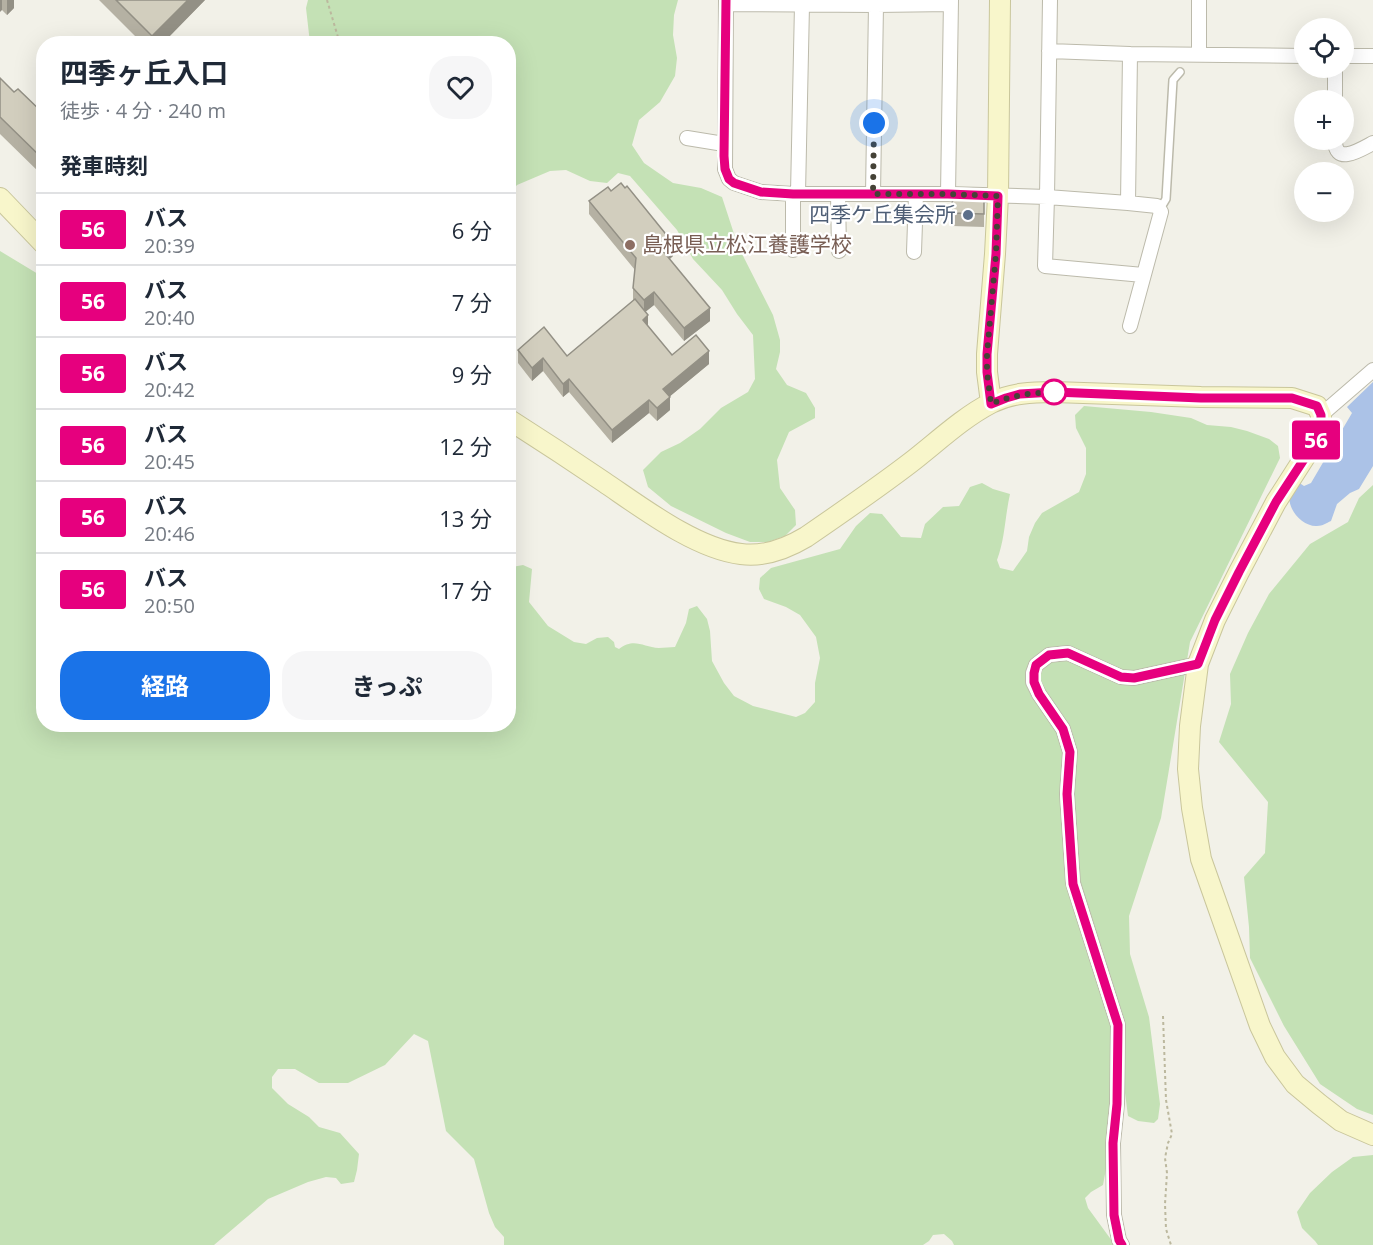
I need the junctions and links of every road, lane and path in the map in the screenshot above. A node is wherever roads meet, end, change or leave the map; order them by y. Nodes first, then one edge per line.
1 (327, 0) edge
2 (1000, 0) edge
3 (1050, 0) edge
4 (1199, 0) edge
5 (726, 2) edge
6 (951, 2) edge
7 (802, 5) junction
8 (876, 5) junction
9 (338, 36) edge
10 (1049, 51) junction
11 (1130, 54) junction
12 (1199, 54) junction
13 (1294, 56) edge
14 (1354, 56) edge
15 (1373, 56) edge
16 (1180, 72) dead end
17 (687, 138) dead end
18 (724, 144) junction
19 (1373, 144) edge
20 (1336, 150) edge
21 (796, 194) junction
22 (838, 194) junction
23 (873, 194) junction
24 (916, 194) junction
25 (948, 194) junction
26 (998, 196) junction
27 (1047, 197) junction
28 (0, 198) edge
29 (1128, 203) junction
30 (1160, 209) junction
31 (36, 236) edge
32 (793, 250) dead end
33 (839, 251) dead end
34 (914, 252) dead end
35 (1143, 275) junction
36 (1130, 326) dead end
37 (1373, 370) edge
38 (991, 404) junction
39 (1321, 415) junction
40 (516, 424) edge
41 (1198, 664) junction
42 (1163, 1016) dead end
43 (1373, 1135) edge
44 (1122, 1245) edge
45 (1171, 1245) edge

1 - 9 path
2 - 26 street
3 - 10 street
4 - 12 street
5 - 7 street
5 - 18 street
6 - 8 street
6 - 25 street
7 - 8 street
7 - 21 street
8 - 23 street
10 - 11 street
10 - 27 street
11 - 12 street
11 - 29 street
12 - 13 street
14 - 15 street
16 - 30 lane
17 - 18 street
18 - 21 street
19 - 20 street
21 - 22 street
21 - 32 street
22 - 23 street
22 - 33 street
23 - 24 street
24 - 25 street
24 - 34 street
25 - 26 street
26 - 27 street
26 - 38 street
27 - 29 street
27 - 35 street
28 - 31 street
29 - 30 street
30 - 35 street
35 - 36 street
37 - 39 street
38 - 39 street
38 - 40 street
39 - 41 street
41 - 43 street
41 - 44 street
42 - 45 path

